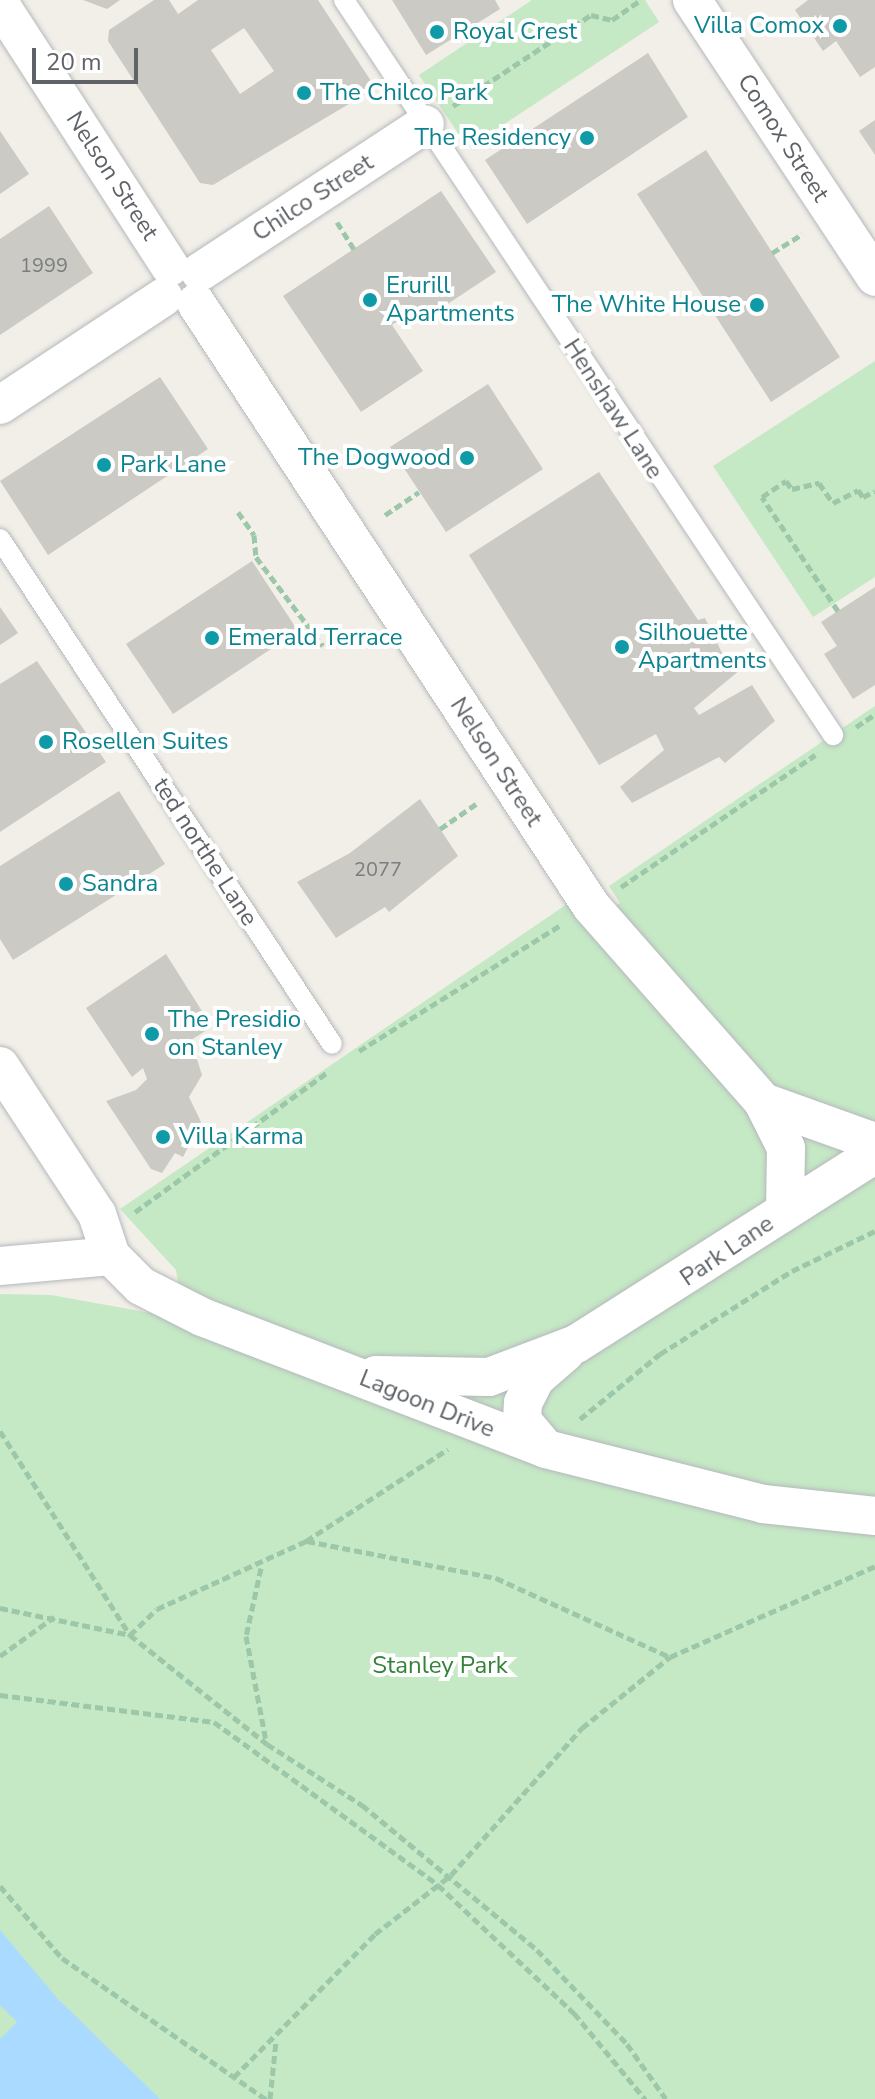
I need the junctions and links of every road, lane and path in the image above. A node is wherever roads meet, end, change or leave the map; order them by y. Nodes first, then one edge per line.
1 (344, 0) edge
2 (641, 0) edge
3 (692, 0) edge
4 (0, 4) edge
5 (435, 118) junction
6 (334, 218) dead end
7 (803, 233) dead end
8 (354, 249) dead end
9 (772, 253) dead end
10 (875, 277) edge
11 (183, 285) junction
12 (0, 405) edge
13 (875, 491) edge
14 (419, 492) dead end
15 (238, 512) dead end
16 (385, 515) dead end
17 (0, 539) edge
18 (838, 611) dead end
19 (323, 646) dead end
20 (875, 714) edge
21 (835, 738) junction
22 (476, 804) dead end
23 (440, 829) dead end
24 (614, 891) dead end
25 (332, 1044) dead end
26 (0, 1066) edge
27 (763, 1102) junction
28 (875, 1142) edge
29 (875, 1154) edge
30 (785, 1211) junction
31 (875, 1231) edge
32 (111, 1256) junction
33 (0, 1266) edge
34 (576, 1344) junction
35 (353, 1374) junction
36 (575, 1423) dead end
37 (0, 1431) edge
38 (459, 1441) dead end
39 (546, 1449) junction
40 (875, 1516) edge
41 (306, 1541) junction
42 (875, 1566) edge
43 (261, 1567) junction
44 (0, 1608) edge
45 (54, 1616) junction
46 (130, 1635) junction
47 (0, 1656) edge
48 (670, 1657) junction
49 (0, 1695) edge
50 (267, 1744) junction
51 (451, 1875) junction
52 (438, 1885) junction
53 (0, 1886) edge
54 (276, 2038) junction
55 (234, 2077) junction
56 (268, 2099) edge
57 (645, 2099) edge
58 (666, 2099) edge

1 - 5 lane, Henshaw Lane
2 - 5 path
3 - 10 street, Comox Street
4 - 11 street, Nelson Street
5 - 11 street, Chilco Street
5 - 21 lane, Henshaw Lane
6 - 8 path
7 - 9 path
11 - 12 street, Chilco Street
11 - 27 street, Nelson Street
13 - 18 path
14 - 16 path
15 - 19 path
17 - 25 lane, ted northe Lane
20 - 21 path
21 - 24 path
22 - 23 path
26 - 32 street
27 - 28 street
27 - 30 street, Nelson Street
29 - 30 street, Park Lane
30 - 34 street, Park Lane
31 - 36 path
32 - 33 street
32 - 35 street, Lagoon Drive
34 - 35 street, Park Lane
34 - 39 street, Park Lane
35 - 39 street, Lagoon Drive
37 - 46 path
38 - 41 path
39 - 40 street, Lagoon Drive
41 - 43 path
41 - 48 path
42 - 48 path
43 - 46 path
43 - 50 path
44 - 45 path
45 - 46 path
45 - 47 path
46 - 50 path
48 - 51 path
49 - 52 path
50 - 51 path
51 - 52 path
51 - 58 path
52 - 54 path
52 - 57 path
53 - 55 path
54 - 55 path
54 - 56 path
55 - 56 path

